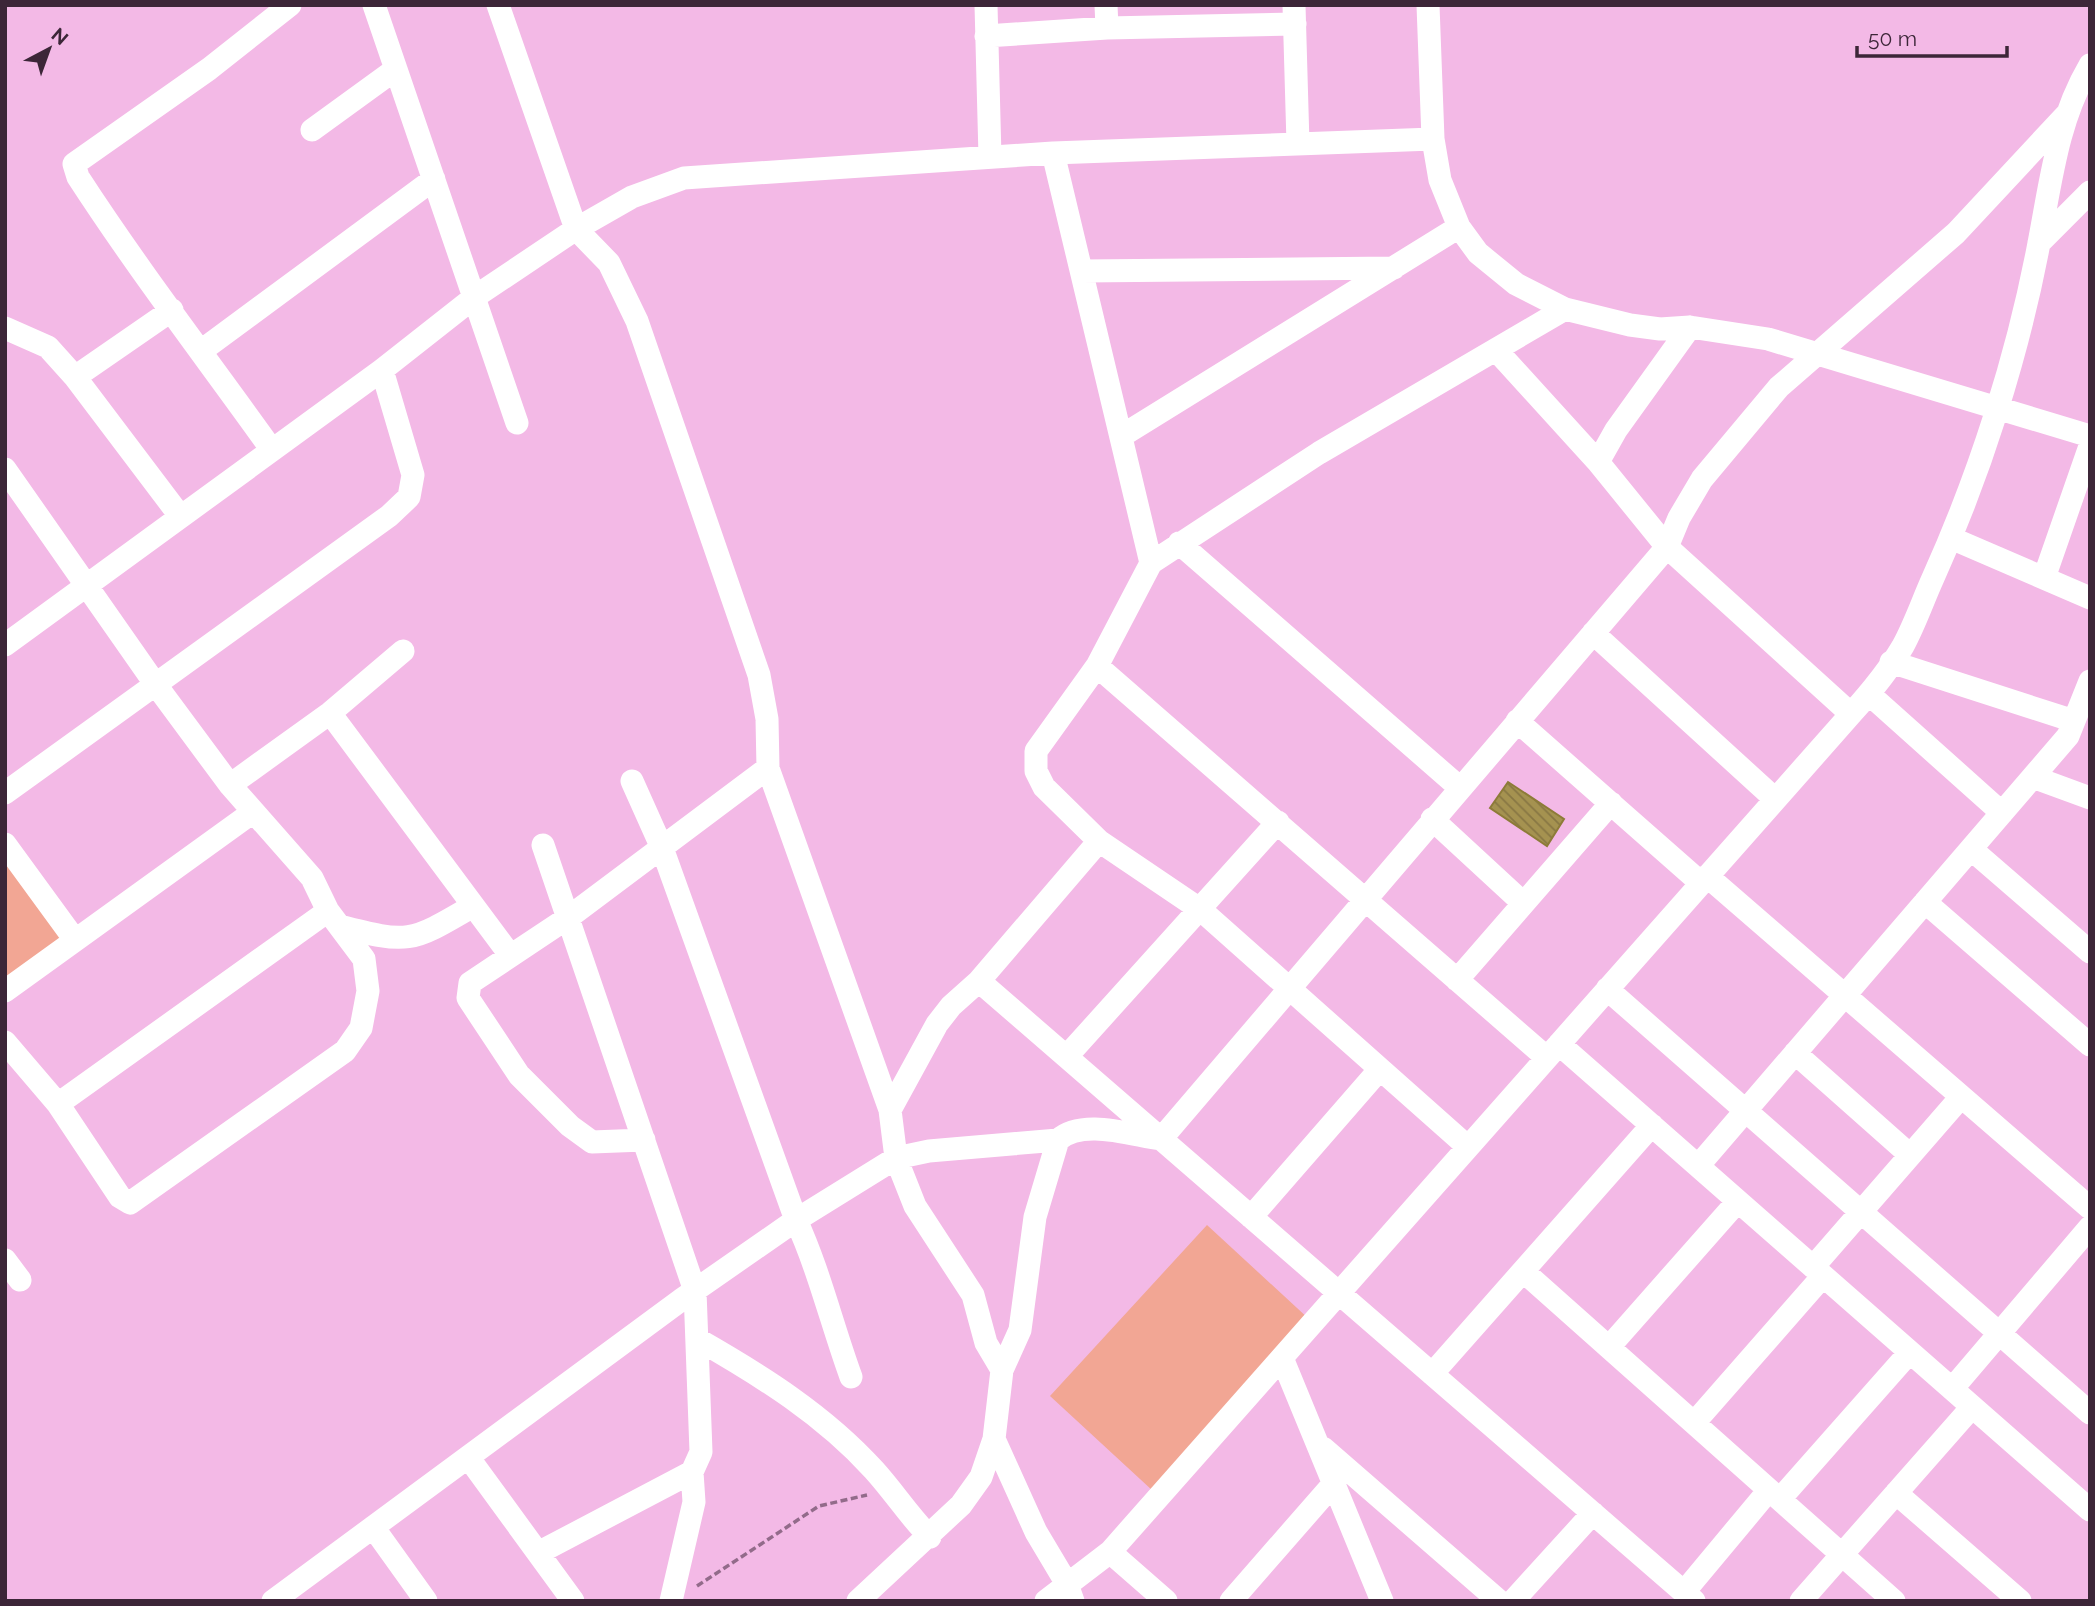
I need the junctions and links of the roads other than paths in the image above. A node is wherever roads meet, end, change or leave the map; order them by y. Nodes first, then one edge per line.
1 (290, 5) edge
2 (374, 5) edge
3 (498, 5) edge
4 (986, 5) edge
5 (1427, 5) edge
6 (1295, 15) edge
7 (1106, 17) edge
8 (986, 36) junction
9 (2090, 65) edge
10 (396, 69) junction
11 (2065, 116) junction
12 (312, 130) dead end
13 (1433, 139) junction
14 (1298, 144) junction
15 (1053, 153) junction
16 (990, 158) junction
17 (434, 180) junction
18 (2090, 192) edge
19 (1459, 227) junction
20 (576, 229) junction
21 (2039, 243) junction
22 (1394, 268) junction
23 (1082, 271) junction
24 (476, 296) junction
25 (1565, 309) junction
26 (172, 310) junction
27 (1690, 327) junction
28 (5, 328) edge
29 (201, 351) junction
30 (1497, 351) junction
31 (1820, 353) junction
32 (382, 370) junction
33 (75, 377) junction
34 (1998, 409) junction
35 (517, 423) dead end
36 (1122, 435) junction
37 (2090, 436) edge
38 (2090, 446) edge
39 (272, 450) junction
40 (1598, 461) junction
41 (5, 469) edge
42 (180, 516) junction
43 (1951, 538) junction
44 (1179, 543) junction
45 (1667, 547) junction
46 (1151, 563) junction
47 (2044, 578) junction
48 (89, 586) junction
49 (2090, 598) edge
50 (1593, 633) junction
51 (5, 645) edge
52 (403, 651) dead end
53 (1891, 662) junction
54 (1097, 666) junction
55 (2090, 681) edge
56 (156, 685) junction
57 (1869, 694) junction
58 (330, 713) junction
59 (1851, 714) junction
60 (1517, 720) junction
61 (2074, 721) junction
62 (768, 768) junction
63 (2034, 777) junction
64 (632, 781) dead end
65 (230, 785) junction
66 (1459, 787) junction
67 (5, 793) edge
68 (2090, 798) edge
69 (1775, 799) junction
70 (1611, 803) junction
71 (253, 811) junction
72 (2002, 814) junction
73 (1432, 819) junction
74 (1278, 822) junction
75 (1099, 841) junction
76 (5, 845) edge
77 (543, 845) dead end
78 (662, 848) junction
79 (1971, 849) junction
80 (1704, 880) junction
81 (1364, 898) junction
82 (1925, 902) junction
83 (1523, 903) junction
84 (473, 906) junction
85 (1201, 910) junction
86 (569, 917) junction
87 (333, 918) junction
88 (75, 940) junction
89 (2090, 951) edge
90 (510, 955) junction
91 (1457, 980) junction
92 (979, 981) junction
93 (1287, 987) junction
94 (1607, 989) junction
95 (5, 990) edge
96 (1845, 996) junction
97 (5, 1042) edge
98 (2090, 1045) edge
99 (1553, 1051) junction
100 (1795, 1053) junction
101 (1067, 1056) junction
102 (1380, 1069) junction
103 (1961, 1097) junction
104 (58, 1104) junction
105 (890, 1110) junction
106 (1745, 1111) junction
107 (1652, 1125) junction
108 (1161, 1139) junction
109 (644, 1140) junction
110 (1058, 1140) junction
111 (1468, 1147) junction
112 (1910, 1155) junction
113 (897, 1158) junction
114 (1698, 1166) junction
115 (1738, 1201) junction
116 (2090, 1208) edge
117 (1861, 1212) junction
118 (1251, 1217) junction
119 (796, 1220) junction
120 (2090, 1227) edge
121 (5, 1260) edge
122 (1522, 1271) junction
123 (1818, 1271) junction
124 (20, 1280) dead end
125 (695, 1291) junction
126 (1339, 1293) junction
127 (1998, 1333) junction
128 (697, 1339) junction
129 (1609, 1347) junction
130 (1910, 1352) junction
131 (1282, 1358) junction
132 (1002, 1370) junction
133 (1432, 1374) junction
134 (851, 1377) dead end
135 (1952, 1389) junction
136 (1972, 1407) junction
137 (2089, 1413) edge
138 (1694, 1423) junction
139 (995, 1439) junction
140 (1320, 1446) junction
141 (468, 1457) junction
142 (692, 1472) junction
143 (1335, 1482) junction
144 (1896, 1493) junction
145 (1774, 1494) junction
146 (2090, 1510) edge
147 (1593, 1513) junction
148 (373, 1527) junction
149 (930, 1536) junction
150 (1110, 1552) junction
151 (538, 1553) junction
152 (1842, 1555) junction
153 (1070, 1592) edge
154 (1689, 1597) edge
155 (273, 1601) edge
156 (426, 1601) edge
157 (573, 1601) edge
158 (671, 1601) edge
159 (858, 1601) edge
160 (1046, 1601) edge
161 (1166, 1601) edge
162 (1231, 1601) edge
163 (1381, 1601) edge
164 (1499, 1601) edge
165 (1513, 1601) edge
166 (1801, 1601) edge
167 (1894, 1601) edge
168 (2020, 1601) edge

1 - 26 street
2 - 10 street
3 - 20 street
4 - 8 street
5 - 13 street
6 - 7 street
6 - 14 street
7 - 8 street
8 - 16 street
9 - 11 street
10 - 12 street
10 - 17 street
11 - 21 street
11 - 31 street
13 - 14 street
13 - 19 street
14 - 15 street
15 - 16 street
15 - 23 street
16 - 20 street
17 - 24 street
17 - 29 street
18 - 21 street
19 - 22 street
19 - 25 street
20 - 24 street
20 - 62 street
21 - 34 street
22 - 23 street
22 - 36 street
23 - 36 street
24 - 32 street
24 - 35 street
25 - 27 street
25 - 30 street
26 - 29 street
26 - 33 street
27 - 31 street
27 - 40 street
28 - 33 street
29 - 39 street
30 - 40 street
30 - 44 street
31 - 34 street
31 - 45 street
32 - 39 street
32 - 56 street
33 - 42 street
34 - 37 street
34 - 43 street
36 - 46 street
38 - 47 street
39 - 42 street
40 - 45 street
41 - 48 street
42 - 48 street
43 - 47 street
43 - 53 street
44 - 46 street
44 - 66 street
45 - 50 street
45 - 59 street
46 - 54 street
47 - 49 street
48 - 51 street
48 - 56 street
50 - 60 street
50 - 69 street
52 - 58 street
53 - 57 street
53 - 61 street
54 - 74 street
54 - 75 street
55 - 61 street
56 - 65 street
56 - 67 street
57 - 59 street
57 - 72 street
58 - 65 street
58 - 84 street
59 - 69 street
60 - 66 street
60 - 70 street
61 - 63 street
62 - 78 street
62 - 105 street
63 - 68 street
63 - 72 street
64 - 78 street
65 - 71 street
66 - 73 street
69 - 80 street
70 - 80 street
70 - 83 street
71 - 87 street
71 - 88 street
72 - 79 street
73 - 81 street
73 - 83 street
74 - 81 street
74 - 85 street
75 - 85 street
75 - 92 street
76 - 88 street
77 - 86 street
78 - 86 street
78 - 119 street
79 - 82 street
79 - 89 street
80 - 94 street
80 - 96 street
81 - 91 street
81 - 93 street
82 - 96 street
82 - 98 street
83 - 91 street
84 - 87 street
84 - 90 street
85 - 93 street
85 - 101 street
86 - 90 street
86 - 109 street
87 - 104 street
87 - 104 street
88 - 95 street
90 - 109 street
91 - 99 street
92 - 101 street
92 - 105 street
93 - 102 street
93 - 108 street
94 - 99 street
94 - 106 street
96 - 100 street
96 - 103 street
97 - 104 street
99 - 107 street
99 - 111 street
100 - 106 street
100 - 112 street
101 - 108 street
102 - 111 street
102 - 118 street
103 - 112 street
103 - 116 street
105 - 113 street
106 - 114 street
106 - 117 street
107 - 114 street
107 - 122 street
108 - 110 street
108 - 118 street
109 - 125 street
110 - 113 street
110 - 132 street
111 - 126 street
112 - 117 street
113 - 119 street
113 - 132 street
114 - 115 street
115 - 123 street
115 - 129 street
117 - 123 street
117 - 127 street
118 - 126 street
119 - 125 street
119 - 134 street
120 - 127 street
121 - 124 street
122 - 129 street
122 - 133 street
123 - 130 street
123 - 138 street
125 - 128 street
125 - 141 street
126 - 131 street
126 - 133 street
127 - 135 street
127 - 137 street
128 - 142 street
128 - 149 street
129 - 138 street
130 - 135 street
130 - 145 street
131 - 140 street
131 - 150 street
132 - 139 street
133 - 147 street
135 - 136 street
136 - 144 street
136 - 146 street
138 - 145 street
139 - 149 street
139 - 153 street
140 - 143 street
140 - 164 street
141 - 148 street
141 - 151 street
142 - 151 street
142 - 158 street
143 - 162 street
143 - 163 street
144 - 152 street
144 - 168 street
145 - 152 street
145 - 154 street
147 - 154 street
147 - 165 street
148 - 155 street
148 - 156 street
149 - 159 street
150 - 153 street
150 - 161 street
151 - 157 street
152 - 166 street
152 - 167 street
153 - 160 street

